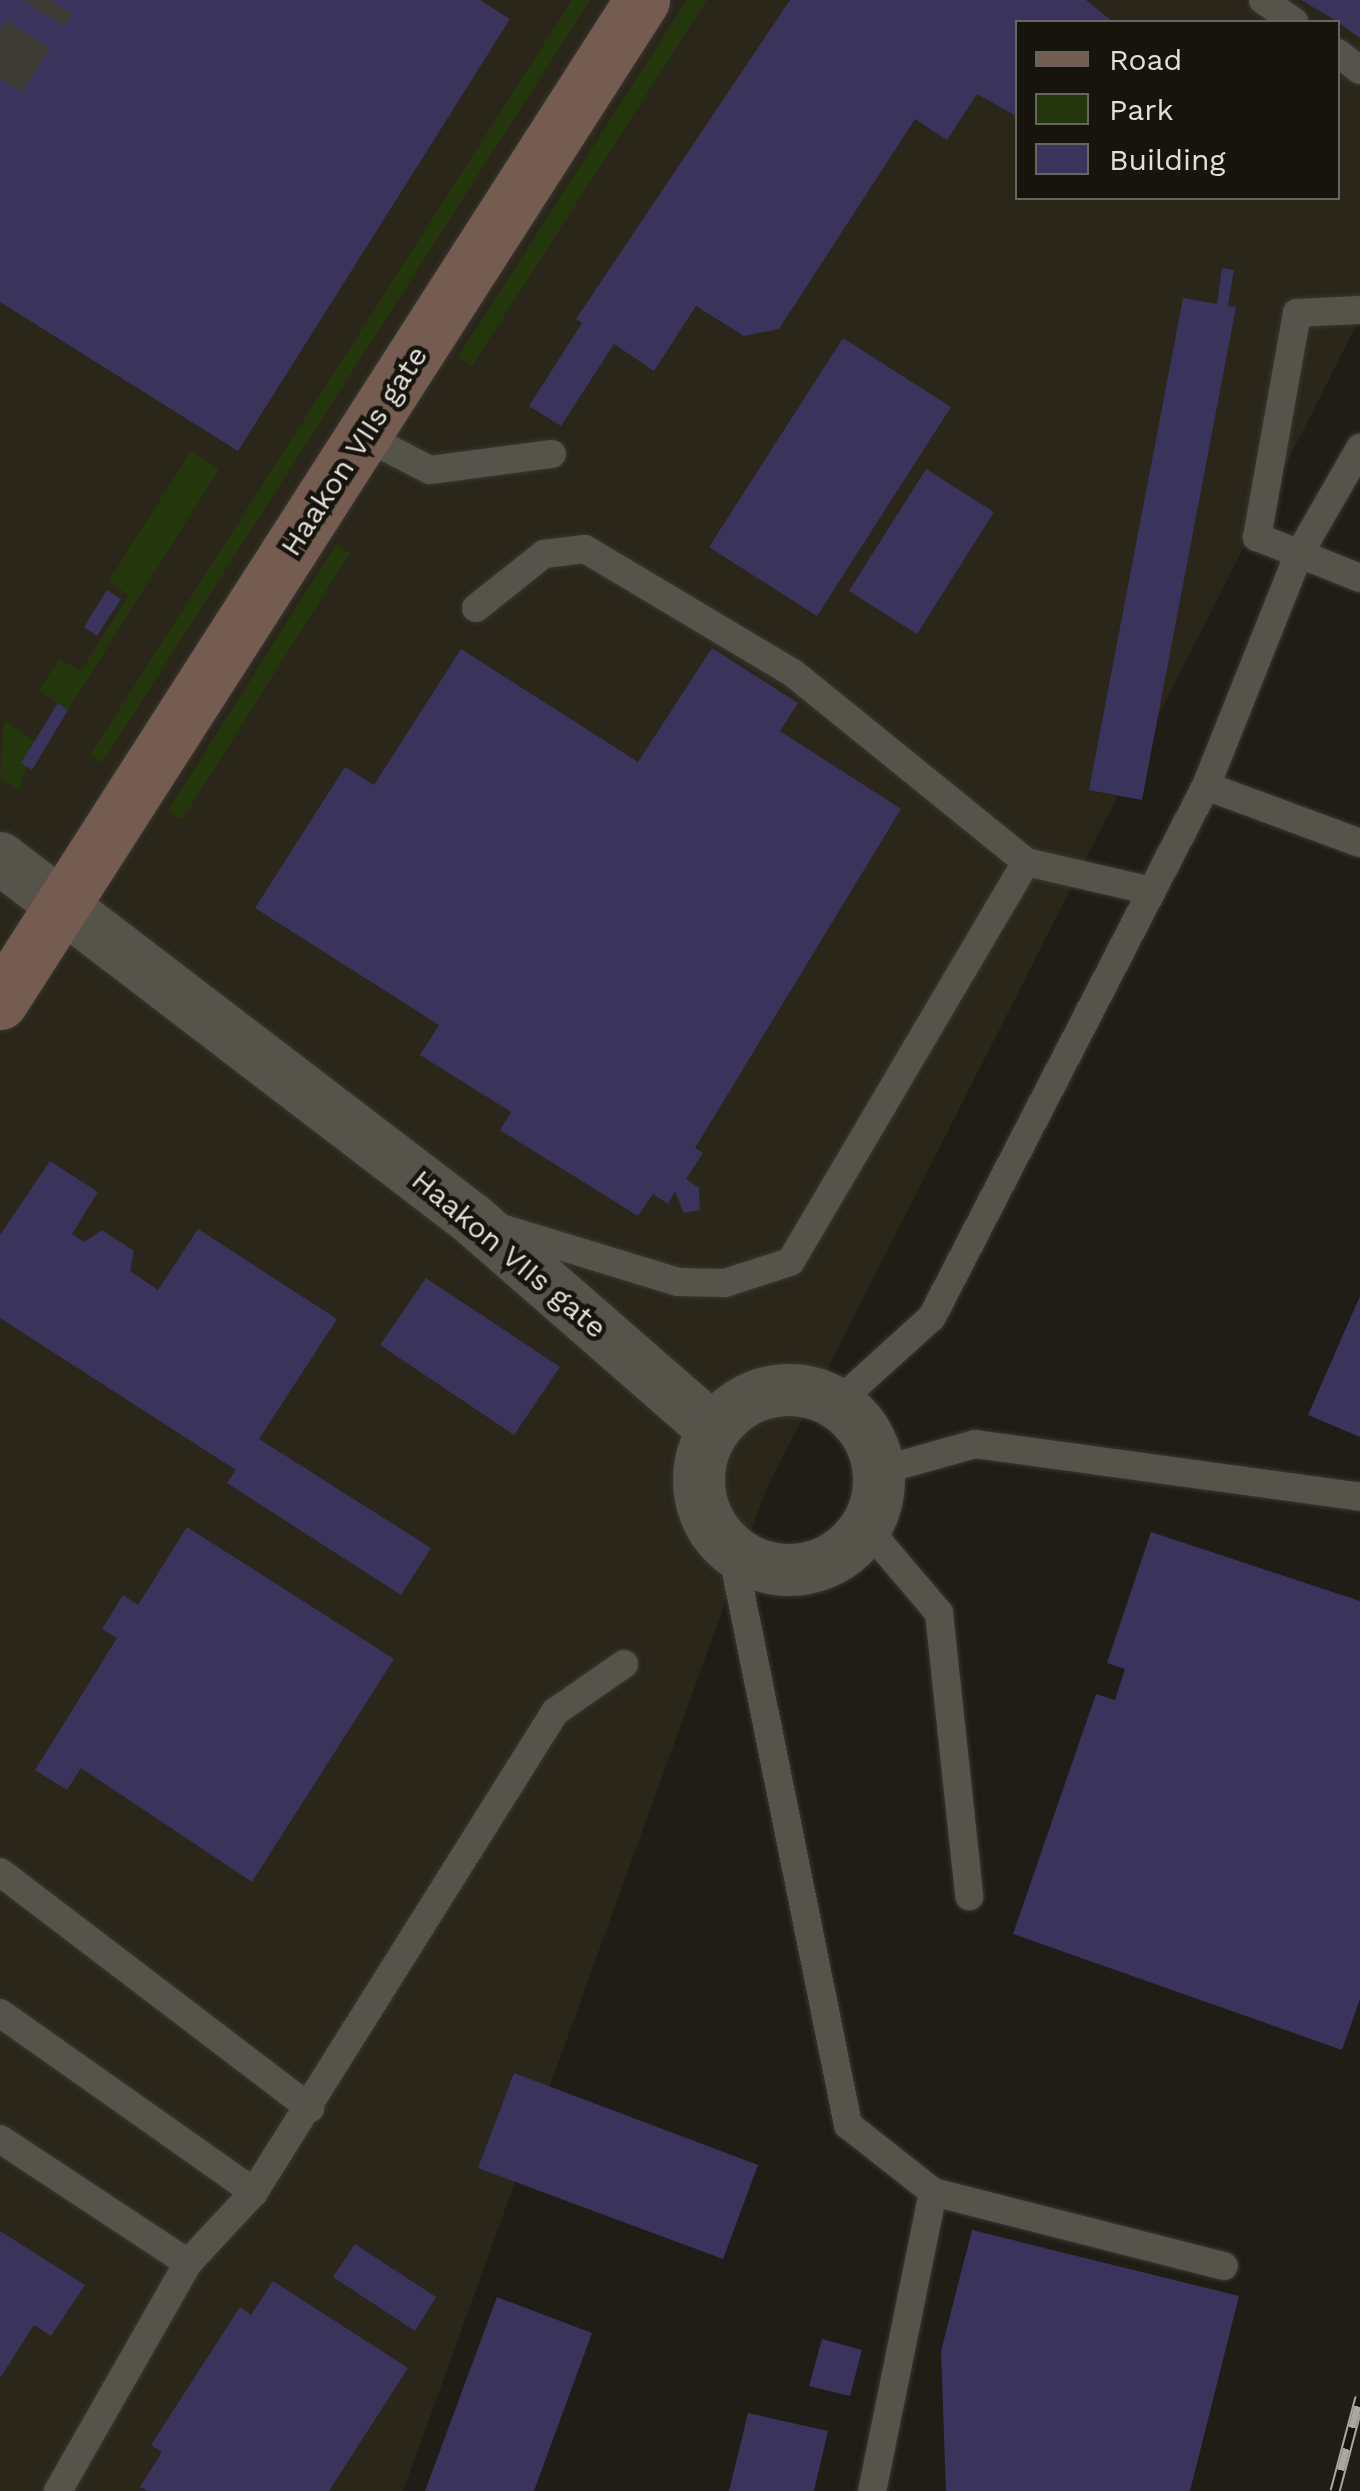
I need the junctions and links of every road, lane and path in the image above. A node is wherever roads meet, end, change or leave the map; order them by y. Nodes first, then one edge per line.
1 (642, 0) edge
2 (1263, 0) edge
3 (1291, 20) edge
4 (1360, 310) edge
5 (364, 436) junction
6 (1360, 448) edge
7 (552, 454) dead end
8 (1298, 556) junction
9 (1360, 578) edge
10 (476, 608) dead end
11 (1206, 786) junction
12 (1360, 842) edge
13 (0, 858) edge
14 (1026, 862) junction
15 (1152, 891) junction
16 (62, 900) junction
17 (0, 1002) edge
18 (472, 1220) junction
19 (837, 1403) junction
20 (714, 1430) junction
21 (879, 1470) junction
22 (1360, 1497) edge
23 (866, 1528) junction
24 (732, 1551) junction
25 (624, 1664) dead end
26 (0, 1872) edge
27 (970, 1896) dead end
28 (0, 2013) edge
29 (310, 2108) junction
30 (0, 2139) edge
31 (254, 2192) junction
32 (934, 2192) junction
33 (188, 2264) junction
34 (1224, 2266) dead end
35 (58, 2491) edge
36 (872, 2491) edge

1 - 5 main road, Haakon VIIs gate
2 - 3 lane
4 - 8 lane
5 - 7 lane
5 - 16 main road, Haakon VIIs gate
6 - 8 lane
8 - 9 lane
8 - 11 lane
10 - 14 lane
11 - 12 lane
11 - 15 lane
13 - 16 street
14 - 15 lane
14 - 18 lane
15 - 19 lane
16 - 17 main road, Haakon VIIs gate
16 - 18 street, Haakon VIIs gate
18 - 20 street, Haakon VIIs gate
19 - 20 street
19 - 21 street
20 - 24 street
21 - 22 lane
21 - 23 street
23 - 24 street
23 - 27 lane
24 - 32 lane
25 - 29 lane
26 - 29 lane
28 - 31 lane
29 - 31 lane
30 - 33 lane
31 - 33 lane
32 - 34 lane
32 - 36 lane
33 - 35 lane

